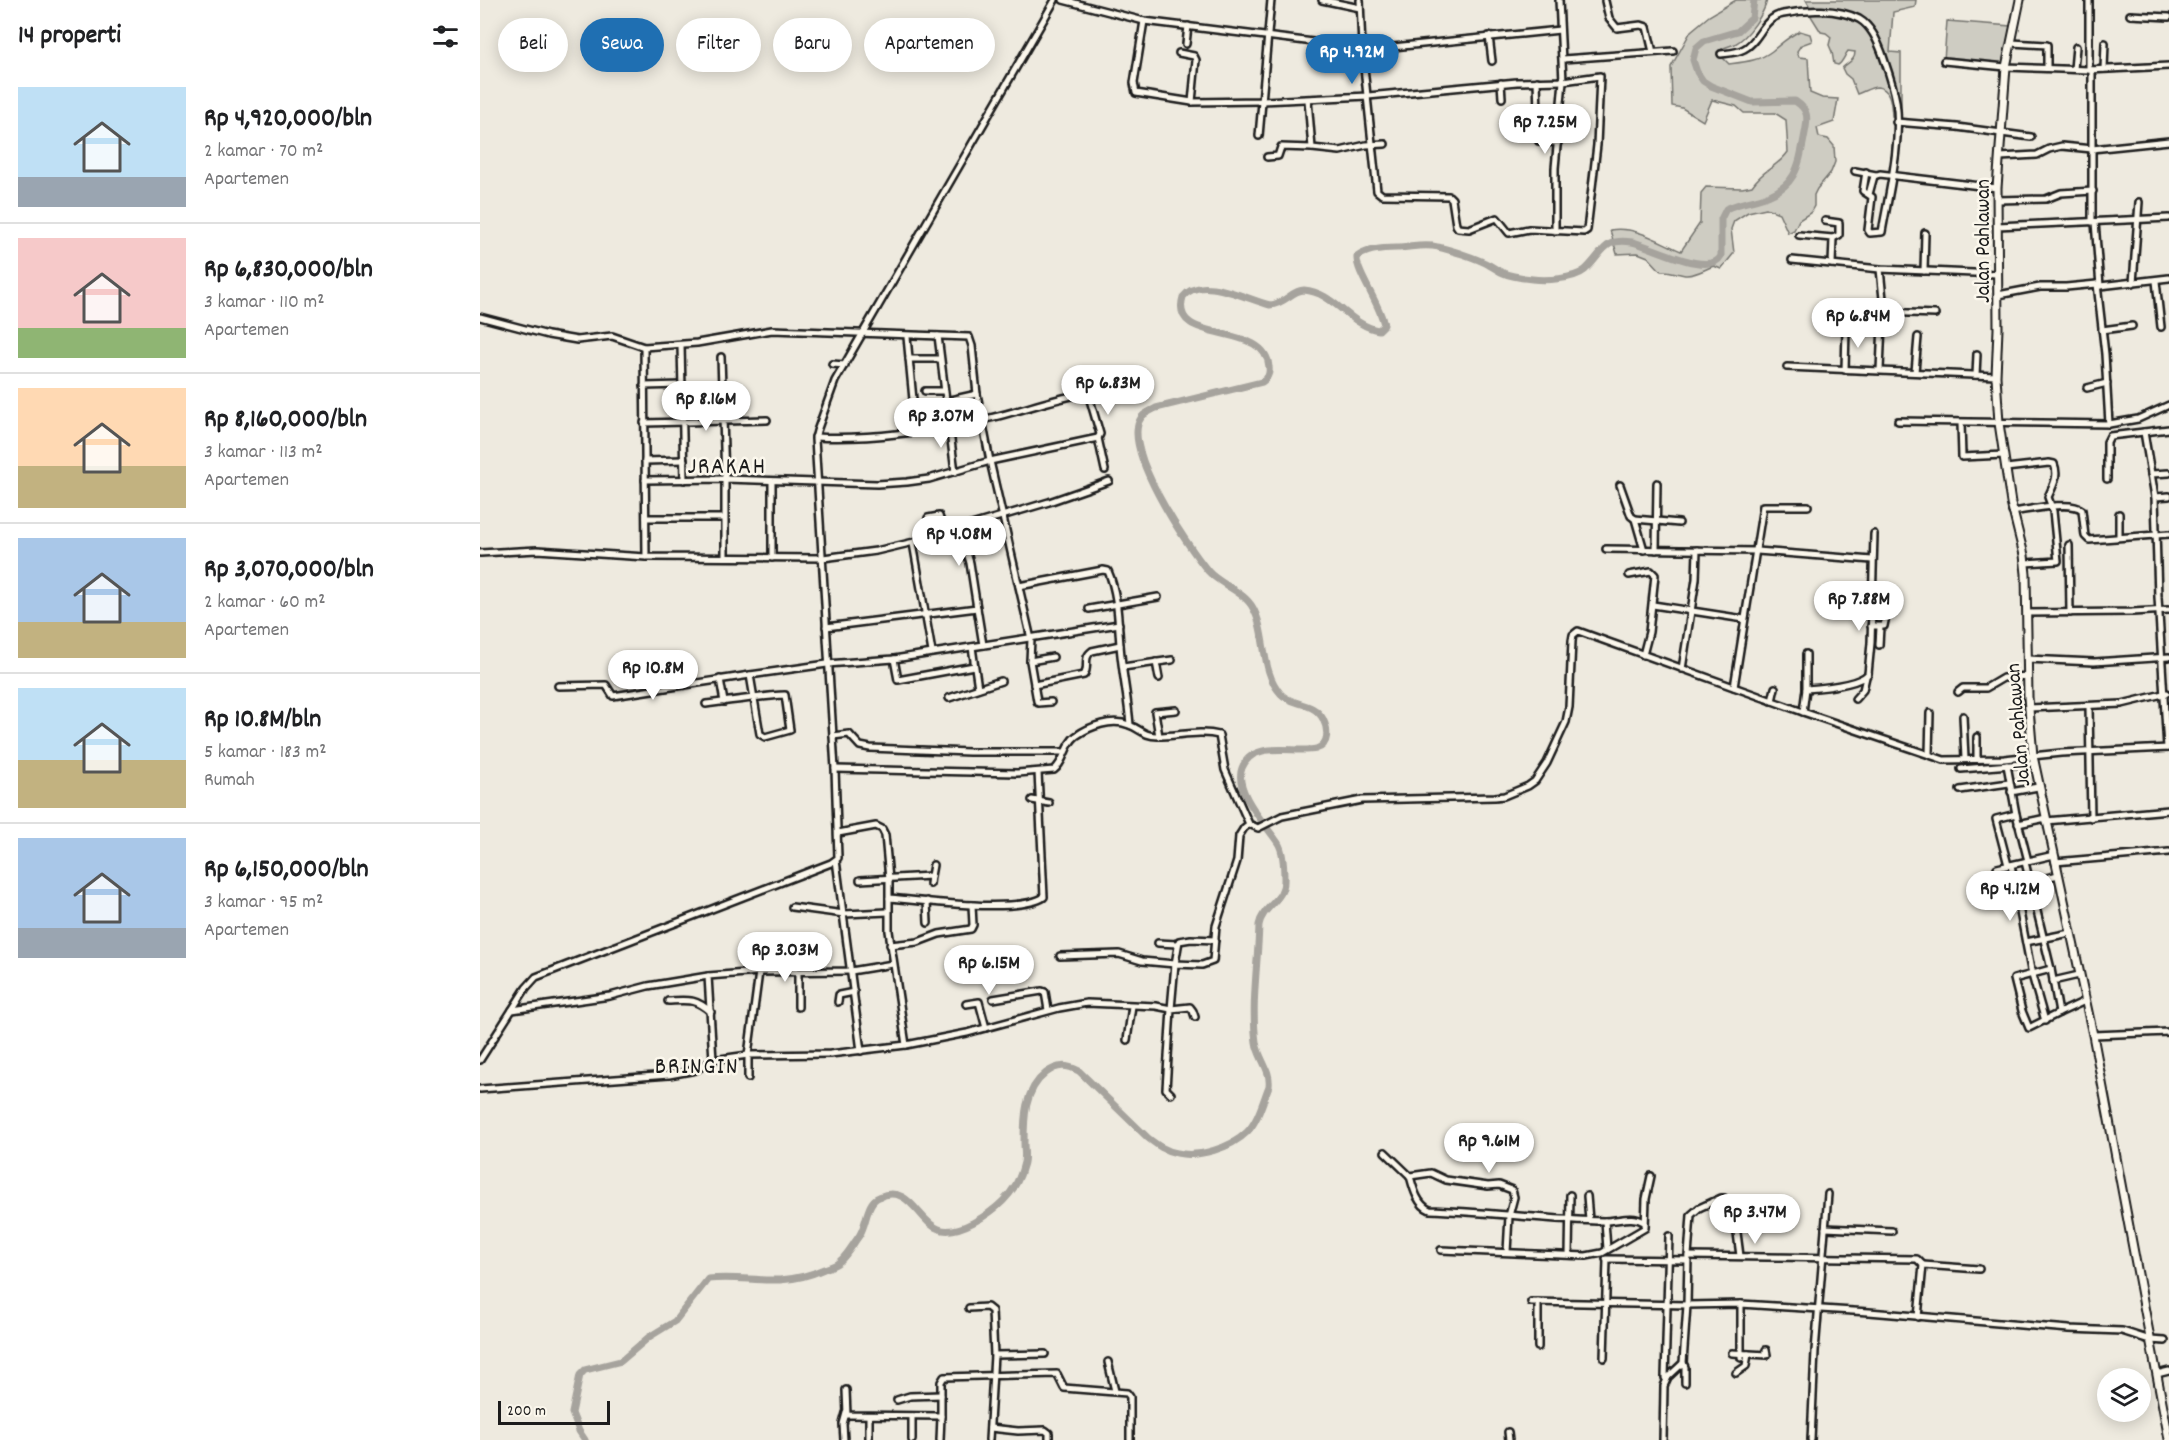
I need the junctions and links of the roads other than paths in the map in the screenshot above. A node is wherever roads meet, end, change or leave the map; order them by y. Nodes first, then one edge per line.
1 (1055, 0) edge
2 (1063, 0) edge
3 (1271, 0) edge
4 (1322, 0) edge
5 (1360, 0) edge
6 (1558, 0) edge
7 (2020, 0) edge
8 (2089, 0) edge
9 (1605, 1) edge
10 (1360, 8) junction
11 (2130, 15) dead end
12 (2169, 17) edge
13 (1144, 21) junction
14 (1188, 26) junction
15 (1560, 30) junction
16 (1267, 35) junction
17 (1489, 36) junction
18 (2105, 43) dead end
19 (1186, 44) dead end
20 (2012, 44) junction
21 (2076, 47) dead end
22 (1362, 48) junction
23 (1673, 51) dead end
24 (1653, 52) junction
25 (1179, 53) dead end
26 (1721, 54) dead end
27 (1563, 59) junction
28 (1492, 60) dead end
29 (1944, 62) dead end
30 (2169, 66) edge
31 (2006, 67) junction
32 (2047, 68) junction
33 (2074, 69) junction
34 (2104, 69) junction
35 (2090, 70) junction
36 (1537, 81) junction
37 (1563, 81) junction
38 (1501, 83) junction
39 (1368, 96) junction
40 (1502, 99) dead end
41 (1308, 100) junction
42 (1261, 101) junction
43 (1192, 102) junction
44 (1896, 122) junction
45 (2002, 135) junction
46 (1258, 136) dead end
47 (2031, 137) dead end
48 (2169, 141) edge
49 (1558, 143) junction
50 (1372, 144) junction
51 (1385, 144) dead end
52 (1312, 148) junction
53 (2092, 150) junction
54 (1267, 157) dead end
55 (2000, 157) junction
56 (1855, 171) dead end
57 (1866, 172) junction
58 (1876, 174) junction
59 (1891, 174) junction
60 (1997, 188) junction
61 (2092, 190) junction
62 (1869, 194) junction
63 (1997, 200) junction
64 (2139, 202) dead end
65 (2169, 218) edge
66 (2138, 220) junction
67 (1825, 221) dead end
68 (2094, 222) junction
69 (1997, 226) junction
70 (1555, 231) junction
71 (1925, 233) dead end
72 (1799, 235) dead end
73 (1833, 238) junction
74 (1792, 260) dead end
75 (1832, 264) junction
76 (1880, 268) junction
77 (1924, 271) junction
78 (1997, 274) junction
79 (2169, 278) edge
80 (2156, 281) junction
81 (2133, 283) junction
82 (2098, 285) junction
83 (1998, 294) junction
84 (1883, 312) junction
85 (1935, 314) dead end
86 (480, 317) edge
87 (2132, 326) dead end
88 (2161, 327) dead end
89 (1846, 328) dead end
90 (2103, 330) junction
91 (863, 334) junction
92 (938, 336) junction
93 (907, 337) junction
94 (1918, 337) dead end
95 (681, 345) junction
96 (644, 347) junction
97 (1977, 354) dead end
98 (721, 357) dead end
99 (909, 359) junction
100 (940, 359) junction
101 (832, 364) dead end
102 (844, 364) junction
103 (1786, 367) dead end
104 (1845, 370) junction
105 (1880, 370) junction
106 (1915, 372) junction
107 (1976, 375) junction
108 (1996, 376) junction
109 (2107, 383) junction
110 (683, 385) junction
111 (644, 386) junction
112 (2087, 388) dead end
113 (925, 391) dead end
114 (945, 391) junction
115 (977, 394) junction
116 (946, 400) junction
117 (2169, 405) edge
118 (723, 420) junction
119 (767, 420) dead end
120 (982, 420) junction
121 (684, 421) junction
122 (1898, 421) dead end
123 (645, 423) junction
124 (1961, 423) junction
125 (1999, 423) junction
126 (2109, 424) junction
127 (950, 425) junction
128 (2169, 429) edge
129 (916, 431) junction
130 (2144, 432) junction
131 (816, 437) junction
132 (1098, 438) junction
133 (2004, 455) junction
134 (684, 460) junction
135 (645, 461) junction
136 (990, 461) junction
137 (2006, 468) junction
138 (1105, 470) dead end
139 (955, 472) junction
140 (2169, 473) edge
141 (2151, 474) junction
142 (725, 479) junction
143 (2107, 479) dead end
144 (645, 480) junction
145 (684, 480) junction
146 (772, 481) junction
147 (818, 481) junction
148 (1108, 481) dead end
149 (1658, 483) dead end
150 (1620, 485) dead end
151 (2169, 496) edge
152 (2155, 497) junction
153 (1808, 506) dead end
154 (2051, 507) junction
155 (2013, 512) junction
156 (2118, 514) dead end
157 (1002, 517) junction
158 (646, 518) junction
159 (724, 518) junction
160 (928, 518) dead end
161 (1635, 519) junction
162 (1657, 520) junction
163 (1679, 523) dead end
164 (978, 524) junction
165 (960, 529) junction
166 (945, 534) junction
167 (1874, 534) dead end
168 (2169, 534) edge
169 (2157, 535) junction
170 (2119, 537) junction
171 (987, 539) dead end
172 (913, 543) junction
173 (2069, 545) dead end
174 (1606, 549) dead end
175 (1644, 550) junction
176 (1656, 550) junction
177 (1697, 550) junction
178 (1757, 551) junction
179 (480, 553) edge
180 (646, 556) junction
181 (725, 557) junction
182 (772, 558) junction
183 (823, 558) junction
184 (1872, 560) junction
185 (2025, 563) junction
186 (1629, 575) dead end
187 (1019, 586) junction
188 (1158, 597) dead end
189 (1116, 604) junction
190 (1653, 605) junction
191 (1872, 605) junction
192 (977, 608) junction
193 (1089, 609) dead end
194 (2169, 609) edge
195 (2159, 610) junction
196 (1691, 611) junction
197 (2027, 613) junction
198 (2070, 613) junction
199 (927, 615) junction
200 (1744, 619) junction
201 (1119, 624) junction
202 (1871, 626) junction
203 (826, 627) junction
204 (1880, 627) junction
205 (1031, 639) junction
206 (983, 645) junction
207 (1120, 645) junction
208 (1880, 645) dead end
209 (972, 647) junction
210 (932, 652) junction
211 (1806, 654) dead end
212 (1643, 655) junction
213 (1053, 657) dead end
214 (2166, 658) edge
215 (894, 659) junction
216 (2028, 659) junction
217 (1172, 660) dead end
218 (1030, 661) junction
219 (1156, 662) junction
220 (827, 664) junction
221 (974, 666) junction
222 (1123, 667) junction
223 (1682, 669) junction
224 (750, 675) junction
225 (2028, 676) junction
226 (1866, 677) junction
227 (1159, 678) dead end
228 (720, 679) junction
229 (1001, 681) dead end
230 (1034, 685) junction
231 (558, 686) dead end
232 (1734, 687) junction
233 (978, 688) junction
234 (1775, 688) dead end
235 (1806, 689) junction
236 (1958, 692) dead end
237 (2167, 693) edge
238 (949, 698) dead end
239 (754, 699) junction
240 (1855, 699) dead end
241 (1772, 701) junction
242 (724, 702) junction
243 (1051, 702) dead end
244 (706, 704) dead end
245 (2089, 707) junction
246 (2029, 708) junction
247 (1176, 710) dead end
248 (1803, 712) junction
249 (1930, 713) dead end
250 (1963, 716) dead end
251 (1130, 725) junction
252 (833, 736) junction
253 (1159, 736) junction
254 (1977, 737) dead end
255 (2168, 748) edge
256 (1064, 752) junction
257 (2090, 752) junction
258 (1929, 754) junction
259 (1965, 759) junction
260 (1977, 759) junction
261 (2033, 760) junction
262 (2007, 765) junction
263 (835, 769) junction
264 (1961, 769) dead end
265 (1038, 772) junction
266 (2009, 783) junction
267 (2038, 787) junction
268 (1960, 790) dead end
269 (2011, 792) junction
270 (1032, 800) dead end
271 (1039, 800) junction
272 (1049, 803) dead end
273 (2169, 810) edge
274 (2016, 814) junction
275 (2091, 818) junction
276 (2046, 820) junction
277 (1249, 824) junction
278 (2018, 824) junction
279 (838, 833) junction
280 (2169, 852) edge
281 (2055, 859) junction
282 (836, 860) junction
283 (2027, 862) junction
284 (933, 865) dead end
285 (2010, 865) junction
286 (1997, 868) dead end
287 (2058, 875) junction
288 (931, 876) junction
289 (890, 879) junction
290 (860, 880) dead end
291 (2030, 882) junction
292 (930, 884) dead end
293 (889, 898) junction
294 (927, 901) junction
295 (972, 905) junction
296 (792, 907) dead end
297 (888, 912) junction
298 (844, 914) junction
299 (928, 922) dead end
300 (2070, 933) junction
301 (2044, 938) junction
302 (1215, 940) junction
303 (2026, 942) junction
304 (1158, 943) dead end
305 (1177, 944) junction
306 (890, 945) junction
307 (1060, 956) dead end
308 (893, 964) junction
309 (1175, 964) junction
310 (2051, 969) junction
311 (851, 971) junction
312 (759, 972) junction
313 (798, 972) junction
314 (2032, 975) junction
315 (2079, 975) junction
316 (708, 976) junction
317 (2053, 981) junction
318 (854, 993) junction
319 (993, 999) dead end
320 (668, 1001) dead end
321 (2085, 1001) junction
322 (838, 1002) dead end
323 (966, 1004) dead end
324 (1132, 1006) junction
325 (798, 1007) dead end
326 (1171, 1009) junction
327 (512, 1010) junction
328 (1048, 1010) junction
329 (711, 1012) junction
330 (2059, 1013) junction
331 (1195, 1017) dead end
332 (2045, 1021) junction
333 (986, 1028) junction
334 (2169, 1032) edge
335 (2093, 1035) junction
336 (1127, 1040) dead end
337 (906, 1045) junction
338 (861, 1051) junction
339 (748, 1055) junction
340 (480, 1060) edge
341 (713, 1060) junction
342 (748, 1078) dead end
343 (480, 1089) edge
344 (1171, 1094) dead end
345 (1384, 1152) dead end
346 (1410, 1176) junction
347 (1651, 1176) dead end
348 (1828, 1194) dead end
349 (1570, 1195) dead end
350 (1587, 1196) dead end
351 (1509, 1216) junction
352 (1570, 1219) junction
353 (1589, 1220) junction
354 (1605, 1221) junction
355 (1644, 1222) junction
356 (1825, 1228) junction
357 (1892, 1231) dead end
358 (1669, 1236) dead end
359 (1441, 1250) dead end
360 (1605, 1251) junction
361 (1507, 1252) junction
362 (1569, 1255) junction
363 (1740, 1256) junction
364 (1822, 1257) junction
365 (1687, 1258) junction
366 (1607, 1260) junction
367 (1668, 1260) junction
368 (1923, 1265) junction
369 (1979, 1269) dead end
370 (1605, 1304) junction
371 (1666, 1304) junction
372 (1741, 1304) junction
373 (1687, 1305) junction
374 (969, 1308) dead end
375 (1820, 1310) junction
376 (1918, 1317) junction
377 (2150, 1340) junction
378 (2165, 1341) dead end
379 (1538, 1347) dead end
380 (1766, 1350) dead end
381 (1732, 1353) dead end
382 (1046, 1354) dead end
383 (1748, 1354) junction
384 (994, 1355) junction
385 (1741, 1356) junction
386 (1604, 1358) dead end
387 (1108, 1362) dead end
388 (1683, 1363) junction
389 (2169, 1371) edge
390 (1736, 1373) dead end
391 (2157, 1374) junction
392 (993, 1375) junction
393 (1665, 1380) junction
394 (1685, 1383) dead end
395 (846, 1390) dead end
396 (1115, 1391) junction
397 (941, 1395) junction
398 (897, 1400) dead end
399 (846, 1413) junction
400 (869, 1416) junction
401 (912, 1416) junction
402 (941, 1416) junction
403 (990, 1428) junction
404 (1508, 1432) dead end
405 (2169, 1439) edge
406 (844, 1440) edge
407 (869, 1440) edge
408 (912, 1440) edge
409 (940, 1440) edge
410 (989, 1440) edge
411 (1048, 1440) edge
412 (1130, 1440) edge
413 (1509, 1440) edge
414 (1663, 1440) edge
415 (1811, 1440) edge

1 - 91 street
2 - 13 street
3 - 16 street
4 - 10 street
5 - 10 street
6 - 15 street
7 - 20 main road, Jalan Pahlawan
8 - 35 street
9 - 24 street
10 - 22 street
11 - 12 street
13 - 14 street
13 - 43 street
14 - 16 street
14 - 19 street
15 - 17 street
15 - 27 street
16 - 22 street
16 - 42 street
17 - 22 street
17 - 28 street
18 - 34 street
20 - 31 main road, Jalan Pahlawan
20 - 32 street
21 - 33 street
22 - 39 street
23 - 24 street
24 - 27 street
25 - 43 street
26 - 44 street
27 - 37 street
29 - 31 street
30 - 34 street
31 - 32 street
31 - 45 main road, Jalan Pahlawan
32 - 33 street
33 - 35 street
34 - 35 street
35 - 53 street
36 - 37 street
36 - 38 street
36 - 49 street
37 - 49 street
37 - 70 street
38 - 39 street
38 - 40 street
39 - 41 street
39 - 50 street
41 - 42 street
41 - 52 street
42 - 43 street
42 - 46 street
44 - 45 street
44 - 59 street
45 - 47 street
45 - 55 main road, Jalan Pahlawan
48 - 53 street
49 - 70 street
50 - 51 street
50 - 52 street
50 - 70 street
52 - 54 street
53 - 55 street
53 - 61 street
55 - 60 main road, Jalan Pahlawan
56 - 57 street
57 - 58 street
57 - 62 street
58 - 59 street
58 - 62 street
59 - 60 street
59 - 62 street
60 - 63 main road, Jalan Pahlawan
61 - 63 street
61 - 68 street
63 - 69 main road, Jalan Pahlawan
64 - 66 street
65 - 66 street
66 - 68 street
66 - 81 street
67 - 73 street
68 - 69 street
68 - 82 street
69 - 78 main road, Jalan Pahlawan
71 - 77 street
72 - 73 street
73 - 75 street
74 - 75 street
75 - 76 street
76 - 77 street
76 - 84 street
77 - 78 street
78 - 83 main road, Jalan Pahlawan
79 - 80 street
80 - 81 street
80 - 88 street
81 - 82 street
82 - 83 street
82 - 90 street
83 - 108 main road, Jalan Pahlawan
84 - 85 street
84 - 105 street
86 - 96 street
87 - 90 street
89 - 104 street
90 - 109 street
91 - 93 street
91 - 95 street
91 - 102 street
92 - 93 street
92 - 100 street
92 - 115 street
93 - 99 street
94 - 106 street
95 - 96 street
95 - 110 street
96 - 111 street
97 - 107 street
98 - 118 street
99 - 100 street
99 - 129 street
100 - 114 street
101 - 102 street
102 - 131 street
103 - 104 street
104 - 105 street
105 - 106 street
106 - 107 street
107 - 108 street
108 - 125 main road, Jalan Pahlawan
109 - 112 street
109 - 126 street
110 - 111 street
110 - 121 street
111 - 123 street
113 - 114 street
114 - 116 street
115 - 116 street
115 - 120 street
116 - 127 street
117 - 126 street
118 - 119 street
118 - 121 street
118 - 142 street
120 - 127 street
120 - 132 street
120 - 136 street
121 - 123 street
121 - 134 street
122 - 124 street
123 - 135 street
124 - 125 street
124 - 133 street
125 - 126 street
125 - 133 main road, Jalan Pahlawan
127 - 129 street
127 - 139 street
128 - 130 street
129 - 131 street
130 - 141 street
130 - 143 street
131 - 147 street
132 - 136 street
132 - 138 street
133 - 137 main road, Jalan Pahlawan
134 - 135 street
134 - 145 street
135 - 144 street
136 - 139 street
136 - 157 street
137 - 154 street
137 - 155 main road, Jalan Pahlawan
139 - 147 street
140 - 141 street
141 - 152 street
142 - 145 street
142 - 146 street
142 - 159 street
144 - 145 street
144 - 158 street
146 - 147 street
146 - 182 street
147 - 183 street
148 - 157 street
149 - 162 street
150 - 161 street
151 - 152 street
152 - 169 street
153 - 178 street
154 - 155 street
154 - 170 street
154 - 185 street
155 - 185 main road, Jalan Pahlawan
156 - 170 street
157 - 164 street
157 - 187 street
158 - 159 street
158 - 180 street
159 - 181 street
160 - 166 street
161 - 162 street
161 - 175 street
162 - 163 street
162 - 176 street
164 - 165 street
164 - 171 street
165 - 166 street
165 - 192 street
166 - 172 street
167 - 184 street
168 - 169 street
169 - 170 street
169 - 195 street
172 - 183 street
172 - 199 street
173 - 198 street
174 - 175 street
175 - 176 street
176 - 177 street
177 - 178 street
177 - 196 street
178 - 184 street
178 - 200 street
179 - 180 street
180 - 181 street
181 - 182 street
182 - 183 street
183 - 203 street
184 - 191 street
185 - 197 main road, Jalan Pahlawan
186 - 190 street
187 - 189 street
187 - 205 street
188 - 189 street
189 - 193 street
189 - 201 street
190 - 196 street
190 - 212 street
191 - 202 street
191 - 204 street
192 - 199 street
192 - 206 street
194 - 195 street
195 - 198 street
195 - 214 street
196 - 200 street
196 - 223 street
197 - 198 street
197 - 216 main road, Jalan Pahlawan
199 - 203 street
199 - 210 street
200 - 232 street
201 - 205 street
201 - 207 street
202 - 204 street
202 - 226 street
203 - 220 street
204 - 208 street
205 - 206 street
205 - 218 street
206 - 209 street
207 - 222 street
207 - 230 street
209 - 210 street
209 - 221 street
210 - 215 street
211 - 235 street
212 - 223 street
212 - 277 street
213 - 218 street
214 - 216 street
214 - 237 street
215 - 220 street
215 - 221 street
216 - 225 main road, Jalan Pahlawan
217 - 219 street
218 - 230 street
219 - 222 street
219 - 227 street
220 - 224 street
220 - 252 street
221 - 233 street
222 - 251 street
223 - 232 street
224 - 228 street
224 - 239 street
225 - 236 street
225 - 246 main road, Jalan Pahlawan
226 - 235 street
226 - 240 street
228 - 231 street
228 - 242 street
229 - 233 street
230 - 243 street
232 - 241 street
233 - 238 street
234 - 241 street
235 - 248 street
237 - 245 street
237 - 255 street
239 - 239 street
239 - 242 street
241 - 248 street
242 - 244 street
245 - 246 street
245 - 257 street
246 - 261 main road, Jalan Pahlawan
247 - 253 street
248 - 258 street
249 - 258 street
250 - 259 street
251 - 253 street
251 - 256 street
252 - 256 street
252 - 263 street
253 - 277 street
254 - 260 street
255 - 257 street
256 - 265 street
257 - 261 street
257 - 275 street
258 - 259 street
259 - 260 street
260 - 261 street
261 - 262 street
261 - 267 main road, Jalan Pahlawan
262 - 264 street
262 - 266 street
263 - 265 street
263 - 279 street
265 - 271 street
266 - 268 street
266 - 269 street
267 - 269 street
267 - 276 main road, Jalan Pahlawan
269 - 274 street
270 - 271 street
271 - 272 street
271 - 295 street
273 - 275 street
274 - 278 street
274 - 285 street
275 - 276 street
276 - 278 street
276 - 281 main road, Jalan Pahlawan
277 - 302 street
278 - 283 street
279 - 282 street
279 - 289 street
280 - 281 street
281 - 283 street
281 - 287 main road, Jalan Pahlawan
282 - 298 street
282 - 327 street
283 - 285 street
283 - 291 street
284 - 288 street
285 - 286 street
285 - 303 street
287 - 291 street
287 - 300 main road, Jalan Pahlawan
288 - 289 street
288 - 292 street
289 - 290 street
289 - 293 street
291 - 301 street
293 - 294 street
293 - 297 street
294 - 295 street
294 - 299 street
295 - 306 street
296 - 298 street
297 - 298 street
297 - 306 street
298 - 311 street
300 - 301 street
300 - 315 main road, Jalan Pahlawan
301 - 303 street
301 - 310 street
302 - 305 street
302 - 309 street
303 - 314 street
304 - 305 street
305 - 309 street
306 - 308 street
307 - 309 street
308 - 311 street
308 - 337 street
309 - 326 street
310 - 314 street
310 - 317 street
311 - 313 street
311 - 318 street
312 - 313 street
312 - 316 street
312 - 339 street
313 - 325 street
314 - 332 street
314 - 332 street
315 - 317 street
315 - 321 main road, Jalan Pahlawan
316 - 327 street
316 - 329 street
317 - 330 street
318 - 322 street
318 - 338 street
319 - 328 street
320 - 329 street
321 - 330 street
321 - 335 main road, Jalan Pahlawan
323 - 333 street
324 - 326 street
324 - 328 street
324 - 336 street
326 - 331 street
326 - 344 street
327 - 340 street
328 - 333 street
329 - 341 street
330 - 332 street
333 - 337 street
334 - 335 street
335 - 377 main road, Jalan Pahlawan
337 - 338 street
338 - 339 street
339 - 341 street
339 - 342 street
341 - 343 street
345 - 346 street
346 - 351 street
346 - 351 street
347 - 355 street
348 - 356 street
349 - 352 street
350 - 353 street
351 - 352 street
351 - 361 street
352 - 353 street
352 - 362 street
353 - 354 street
354 - 355 street
354 - 360 street
355 - 360 street
356 - 357 street
356 - 364 street
358 - 367 street
359 - 361 street
360 - 362 street
360 - 366 street
361 - 362 street
363 - 364 street
363 - 365 street
363 - 365 street
364 - 368 street
364 - 375 street
365 - 367 street
365 - 373 street
366 - 367 street
366 - 370 street
367 - 371 street
368 - 369 street
368 - 376 street
370 - 371 street
370 - 379 street
370 - 386 street
371 - 373 street
371 - 393 street
372 - 373 street
372 - 375 street
372 - 385 street
373 - 388 street
374 - 384 street
375 - 376 street
375 - 415 street
376 - 377 street
377 - 378 street
377 - 391 main road, Jalan Pahlawan
380 - 383 street
381 - 385 street
382 - 384 street
383 - 385 street
383 - 390 street
384 - 392 street
387 - 396 street
388 - 393 street
388 - 394 street
389 - 391 street
391 - 405 main road, Jalan Pahlawan
392 - 396 street
392 - 397 street
392 - 403 street
393 - 414 street
395 - 399 street
396 - 412 street
397 - 398 street
397 - 402 street
399 - 400 street
399 - 406 street
400 - 401 street
400 - 407 street
401 - 402 street
401 - 408 street
402 - 409 street
403 - 410 street
403 - 411 street
404 - 413 street

